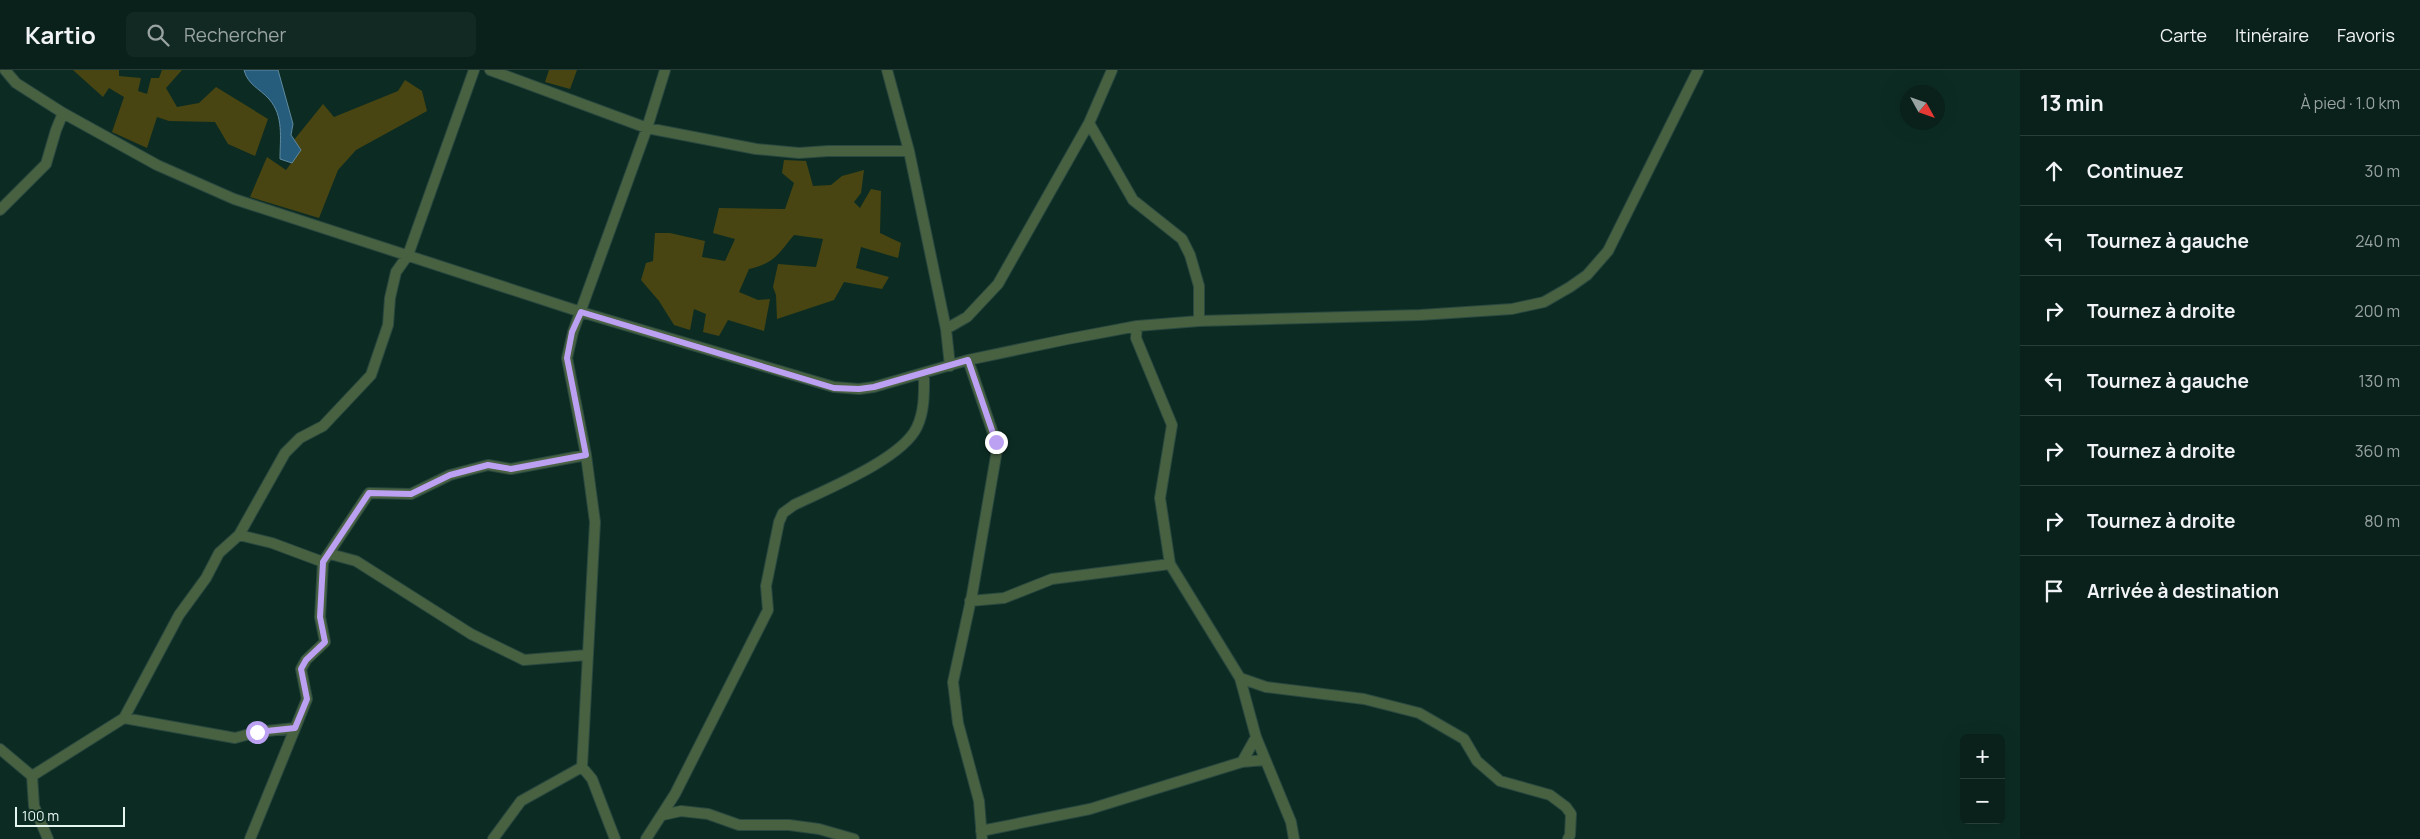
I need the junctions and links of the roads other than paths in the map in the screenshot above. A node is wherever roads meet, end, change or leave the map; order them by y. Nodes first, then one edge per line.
1 (5, 70) edge
2 (474, 70) edge
3 (490, 70) edge
4 (665, 70) edge
5 (886, 70) edge
6 (1112, 70) edge
7 (1698, 70) edge
8 (63, 113) junction
9 (1089, 123) junction
10 (647, 128) junction
11 (909, 151) junction
12 (0, 210) edge
13 (408, 255) junction
14 (581, 312) junction
15 (1199, 321) junction
16 (1138, 326) junction
17 (946, 330) junction
18 (968, 360) junction
19 (950, 366) junction
20 (924, 373) junction
21 (586, 455) junction
22 (239, 535) junction
23 (326, 558) junction
24 (1170, 564) junction
25 (970, 601) junction
26 (587, 655) junction
27 (1240, 678) junction
28 (124, 718) junction
29 (295, 728) junction
30 (1256, 737) junction
31 (0, 749) edge
32 (1264, 760) junction
33 (1242, 762) junction
34 (582, 767) junction
35 (32, 776) junction
36 (663, 814) junction
37 (981, 835) edge
38 (48, 839) edge
39 (250, 839) edge
40 (493, 839) edge
41 (615, 839) edge
42 (646, 839) edge
43 (854, 839) edge
44 (1294, 839) edge
45 (1568, 839) edge

1 - 8 street
2 - 13 street
3 - 10 street
4 - 10 street
5 - 11 street
6 - 9 street
7 - 15 street
8 - 12 street
8 - 13 street
9 - 15 street
9 - 17 street
10 - 11 street
10 - 14 street
11 - 17 street
13 - 14 street
13 - 22 street
14 - 20 street
14 - 21 street
15 - 16 street
16 - 18 street
16 - 24 street
17 - 19 street
18 - 19 street
18 - 25 street
19 - 20 street
20 - 36 street
21 - 23 street
21 - 26 street
22 - 23 street
22 - 28 street
23 - 26 street
23 - 29 street
24 - 25 street
24 - 27 street
25 - 37 street
26 - 34 street
27 - 30 street
27 - 45 street
28 - 29 street
28 - 35 street
29 - 39 street
30 - 32 street
30 - 33 street
31 - 35 street
32 - 33 street
32 - 44 street
33 - 37 street
34 - 40 street
34 - 41 street
35 - 38 street
36 - 42 street
36 - 43 street

